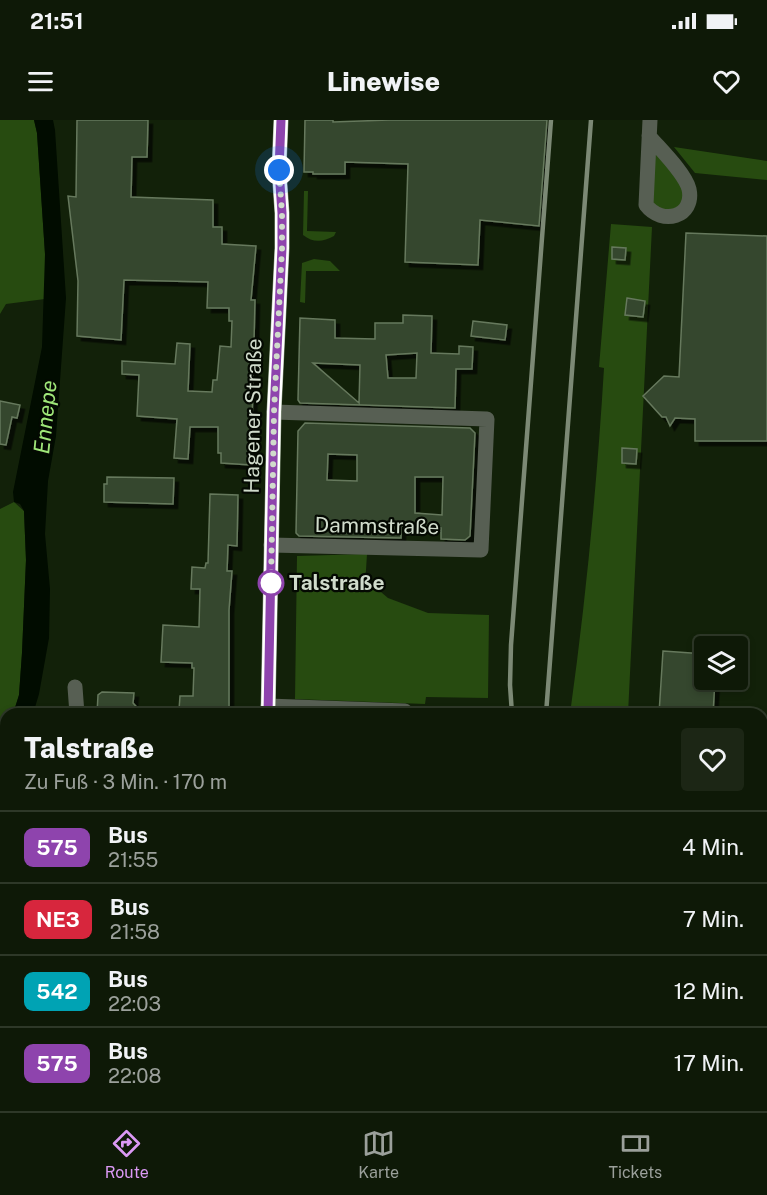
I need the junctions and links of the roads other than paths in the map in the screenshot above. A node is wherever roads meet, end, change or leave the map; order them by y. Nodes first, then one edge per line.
1 (281, 120) edge
2 (650, 120) edge
3 (649, 136) junction
4 (274, 412) junction
5 (271, 545) junction
6 (75, 687) dead end
7 (77, 708) edge
8 (268, 708) edge

1 - 4 main road, Hagener Straße
2 - 3 street
3 - 3 street
4 - 5 main road, Hagener Straße
4 - 5 street, Dammstraße
5 - 8 main road, Hagener Straße
6 - 7 street

